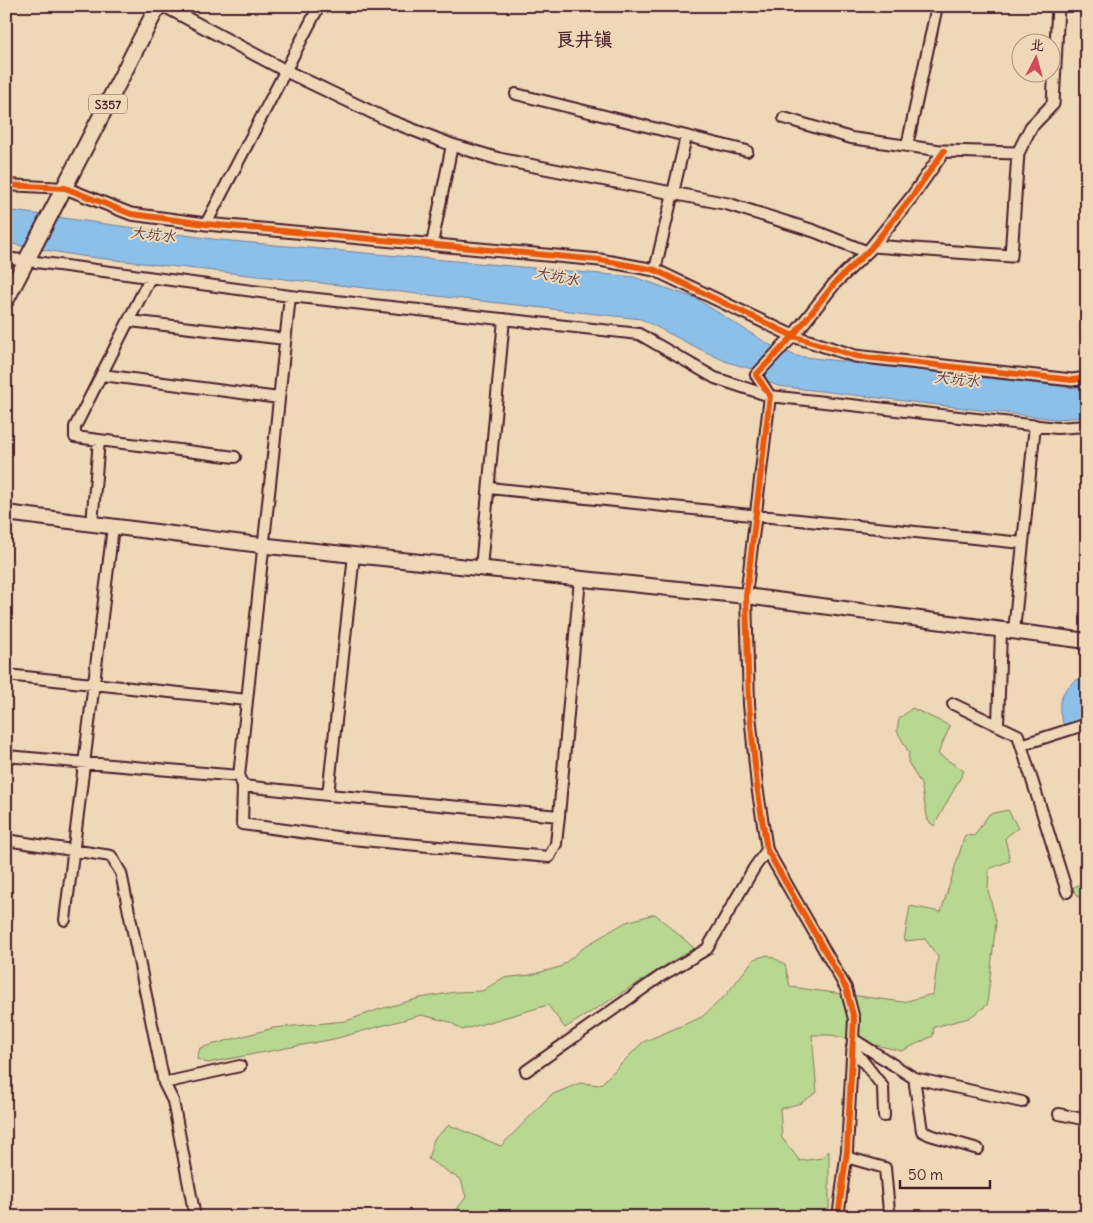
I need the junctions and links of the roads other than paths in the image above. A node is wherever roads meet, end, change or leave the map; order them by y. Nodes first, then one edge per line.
1 (158, 6) edge
2 (164, 6) edge
3 (319, 6) edge
4 (937, 6) edge
5 (1058, 6) edge
6 (286, 71) junction
7 (516, 94) dead end
8 (784, 118) dead end
9 (686, 137) junction
10 (452, 145) junction
11 (908, 146) junction
12 (747, 151) dead end
13 (944, 151) junction
14 (1018, 153) junction
15 (6, 185) edge
16 (673, 192) junction
17 (62, 194) junction
18 (206, 224) junction
19 (432, 244) junction
20 (870, 249) junction
21 (30, 256) junction
22 (6, 258) edge
23 (655, 270) junction
24 (150, 278) junction
25 (290, 296) junction
26 (6, 300) edge
27 (504, 319) junction
28 (130, 320) junction
29 (793, 336) junction
30 (285, 339) junction
31 (781, 348) joint
32 (102, 375) junction
33 (1087, 378) edge
34 (770, 396) junction
35 (279, 398) junction
36 (1035, 425) junction
37 (1087, 426) edge
38 (99, 440) junction
39 (235, 457) dead end
40 (489, 488) junction
41 (6, 514) edge
42 (756, 516) junction
43 (92, 524) junction
44 (113, 527) junction
45 (1022, 542) junction
46 (263, 545) junction
47 (354, 555) junction
48 (481, 568) junction
49 (580, 579) junction
50 (746, 596) junction
51 (1007, 631) junction
52 (1087, 641) edge
53 (6, 675) edge
54 (94, 684) junction
55 (247, 700) junction
56 (953, 704) dead end
57 (1087, 724) edge
58 (998, 725) junction
59 (1021, 745) junction
60 (6, 756) edge
61 (85, 762) junction
62 (239, 776) junction
63 (243, 786) junction
64 (328, 795) junction
65 (559, 816) junction
66 (6, 840) edge
67 (74, 850) junction
68 (767, 850) junction
69 (1067, 892) dead end
70 (65, 920) dead end
71 (852, 1043) junction
72 (240, 1066) dead end
73 (526, 1071) dead end
74 (914, 1078) junction
75 (164, 1083) junction
76 (1022, 1102) dead end
77 (1059, 1114) dead end
78 (884, 1116) dead end
79 (1087, 1120) edge
80 (978, 1149) dead end
81 (846, 1157) junction
82 (195, 1217) edge
83 (838, 1217) edge
84 (892, 1217) edge

1 - 17 main road, S357
2 - 6 street
3 - 6 street
4 - 11 street
5 - 14 street
6 - 10 street
6 - 18 street
7 - 9 street
8 - 11 street
9 - 12 street
9 - 16 street
10 - 16 street
10 - 19 street
11 - 13 street
13 - 14 street
13 - 20 street
14 - 20 street
15 - 17 street
16 - 20 street
16 - 23 street
17 - 18 street
17 - 21 main road, S357
18 - 19 street
19 - 23 street
20 - 29 street
21 - 22 street
21 - 24 street
21 - 26 main road, S357
23 - 29 street
24 - 25 street
24 - 28 street
25 - 27 street
25 - 30 street
27 - 34 street
27 - 40 street
28 - 30 street
28 - 32 street
29 - 31 street
29 - 33 street
30 - 35 street
31 - 34 street
32 - 35 street
32 - 38 street
34 - 36 street
34 - 42 street
35 - 46 street
36 - 37 street
36 - 45 street
38 - 39 street
38 - 43 street
40 - 42 street
40 - 48 street
41 - 43 main road
42 - 45 street
42 - 50 street
43 - 44 main road
44 - 46 main road
44 - 54 street
45 - 51 street
46 - 47 main road
46 - 55 street
47 - 48 main road
47 - 64 street
48 - 49 main road
49 - 50 main road
49 - 65 street
50 - 51 main road
50 - 68 street
51 - 52 main road
51 - 58 street
53 - 54 street
54 - 55 street
54 - 61 street
55 - 62 street
56 - 58 street
57 - 59 street
58 - 59 street
59 - 69 street
60 - 61 street
61 - 62 street
61 - 67 street
62 - 63 street
63 - 64 street
63 - 65 street
64 - 65 street
66 - 67 street
67 - 70 street
67 - 75 street
68 - 71 street
68 - 73 street
71 - 74 street
71 - 78 street
71 - 81 street
72 - 75 street
74 - 76 street
74 - 80 street
75 - 82 street
77 - 79 street
81 - 83 street
81 - 84 street

